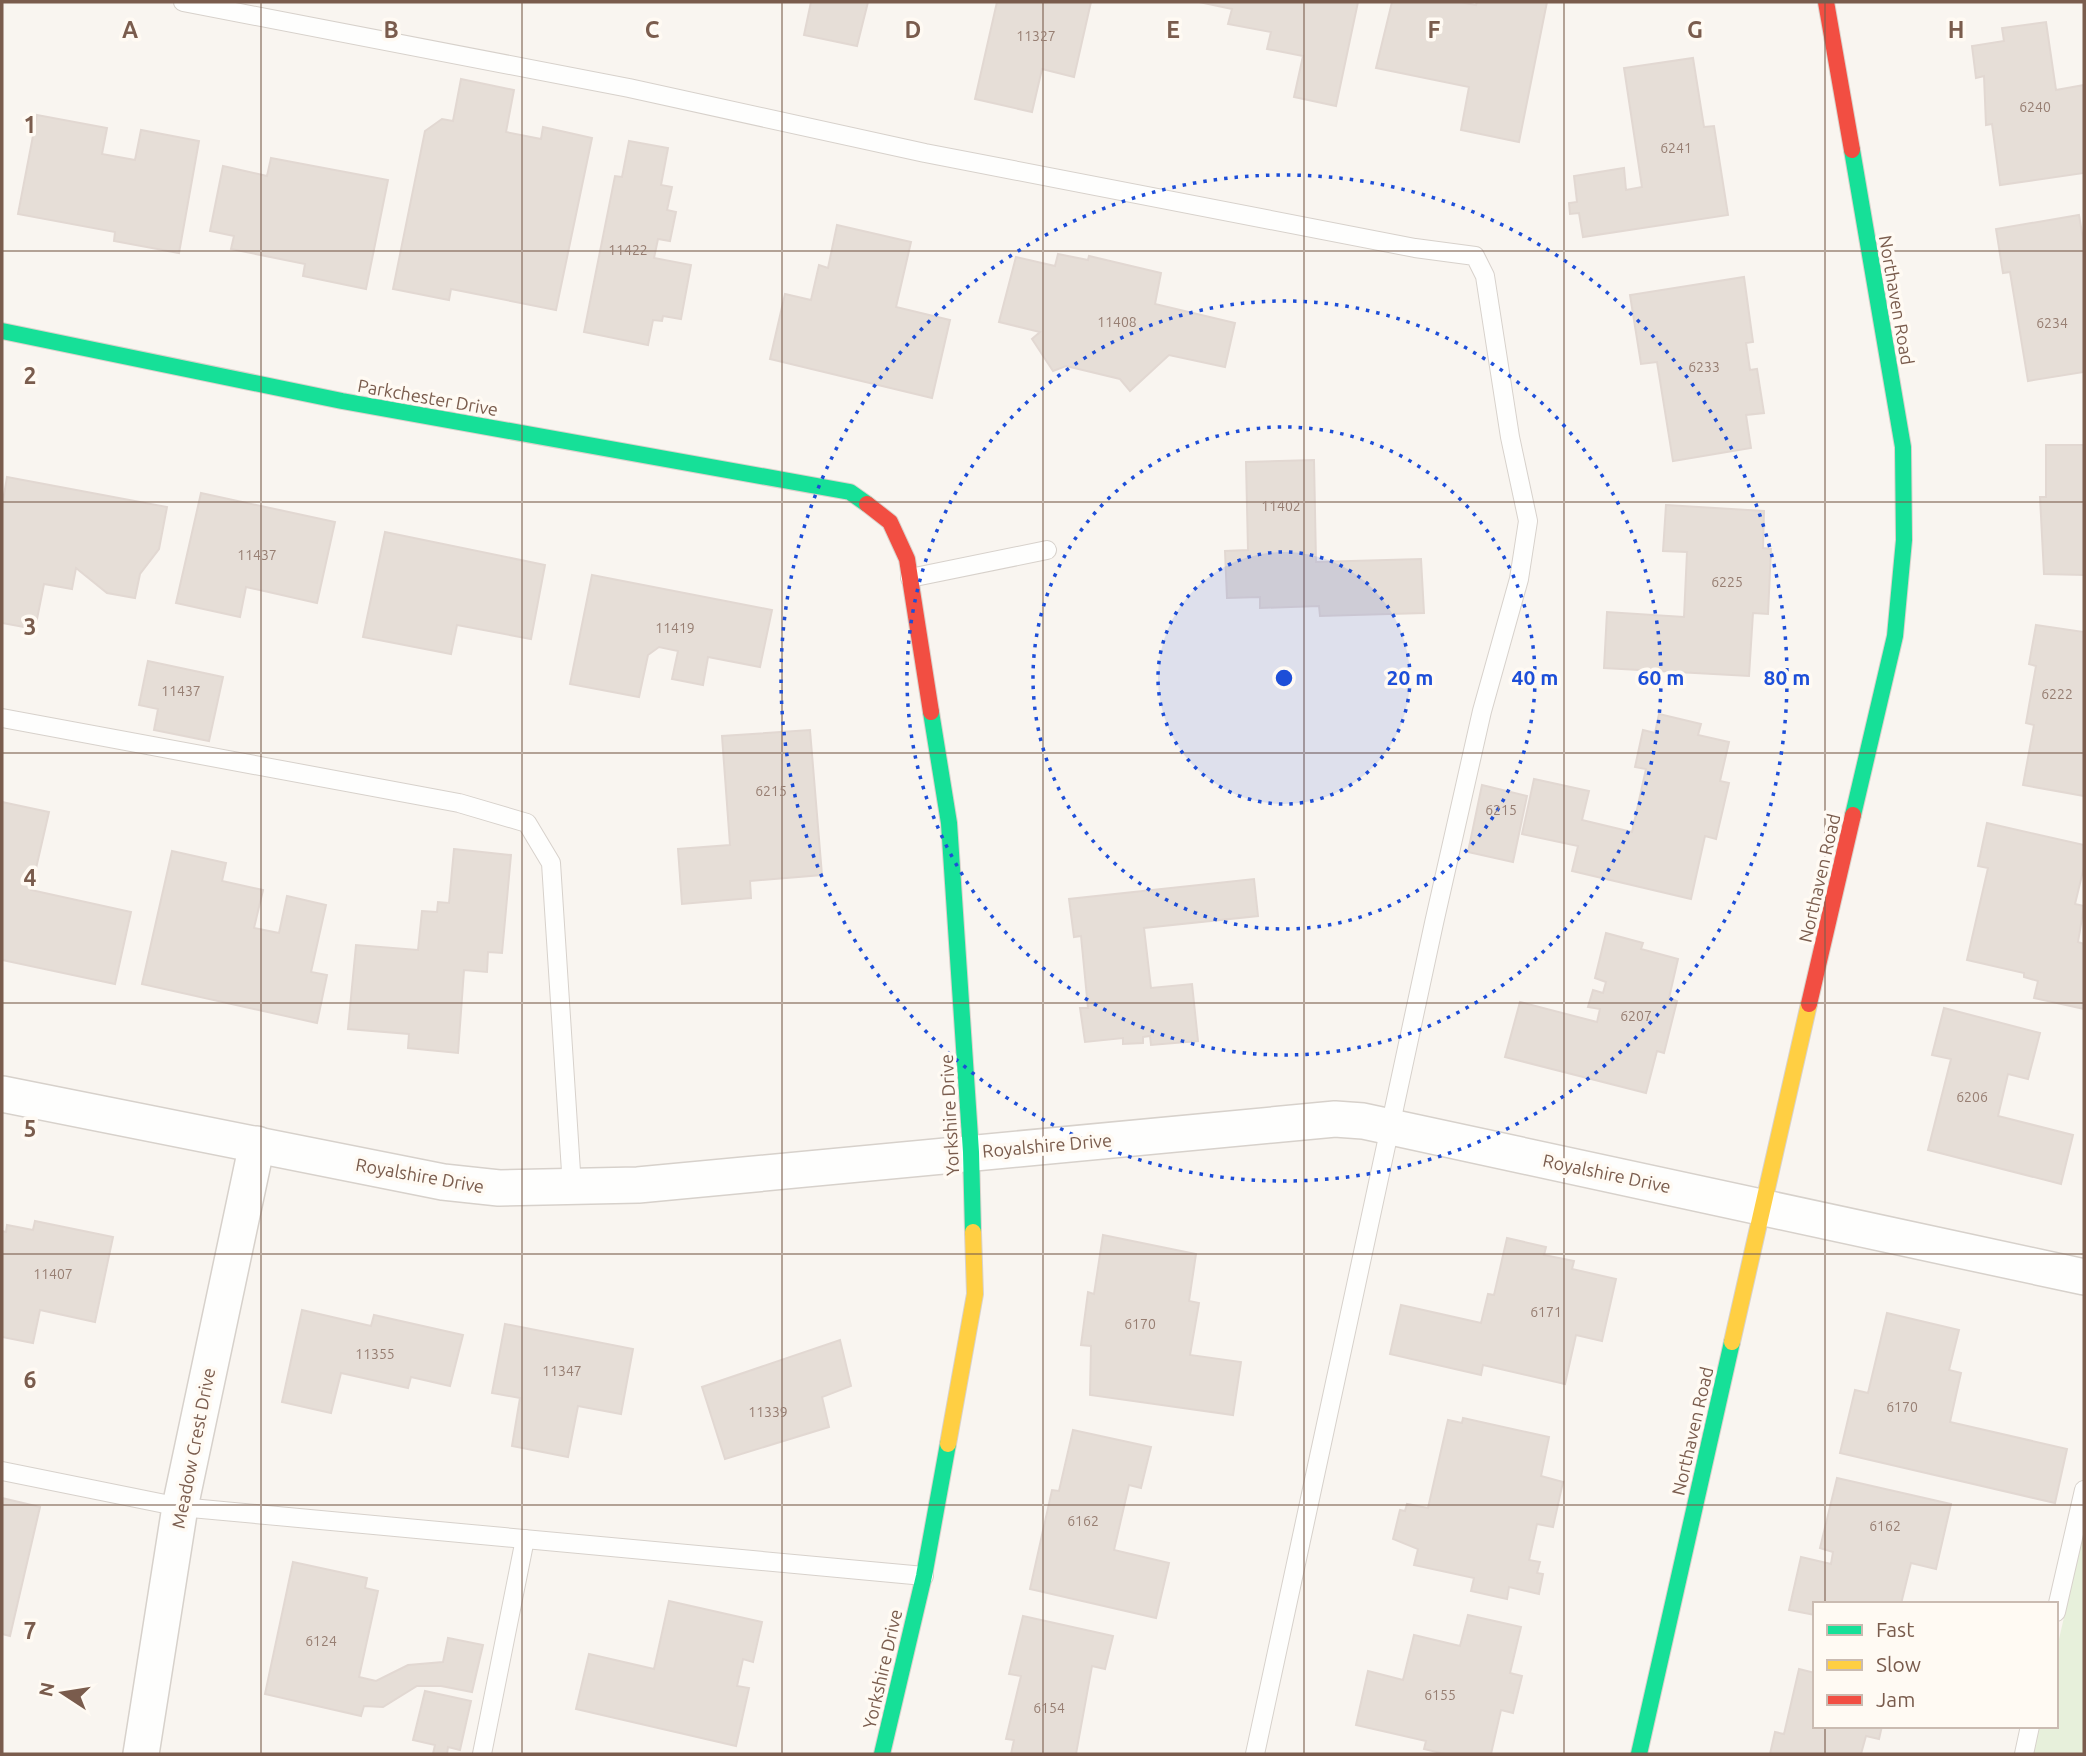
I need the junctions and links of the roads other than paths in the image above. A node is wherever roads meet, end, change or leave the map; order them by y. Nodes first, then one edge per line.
1 (183, 2) edge
2 (1826, 2) edge
3 (2, 331) edge
4 (850, 492) joint
5 (1047, 550) dead end
6 (910, 578) junction
7 (2, 718) edge
8 (2, 1094) edge
9 (1391, 1126) junction
10 (257, 1144) junction
11 (971, 1152) junction
12 (572, 1187) junction
13 (1762, 1207) junction
14 (2084, 1277) edge
15 (2, 1471) edge
16 (2084, 1490) edge
17 (180, 1507) junction
18 (524, 1539) junction
19 (924, 1576) junction
20 (2058, 1603) edge
21 (2030, 1728) edge
22 (141, 1754) edge
23 (482, 1754) edge
24 (882, 1754) edge
25 (1255, 1754) edge
26 (1639, 1754) edge
27 (2024, 1754) edge

1 - 9 lane
2 - 13 street, Northaven Road
3 - 4 street, Parkchester Drive
4 - 6 street, Yorkshire Drive
5 - 6 lane
6 - 11 street, Yorkshire Drive
7 - 12 lane
8 - 10 street, Royalshire Drive
9 - 11 street, Royalshire Drive
9 - 13 street, Royalshire Drive
9 - 25 lane
10 - 12 street, Royalshire Drive
10 - 17 street, Meadow Crest Drive
11 - 12 street, Royalshire Drive
11 - 19 street, Yorkshire Drive
13 - 14 street, Royalshire Drive
13 - 26 street, Northaven Road
15 - 17 lane
16 - 20 lane
17 - 18 lane
17 - 22 street, Meadow Crest Drive
18 - 19 lane
18 - 23 lane
19 - 24 street, Yorkshire Drive
21 - 27 lane

